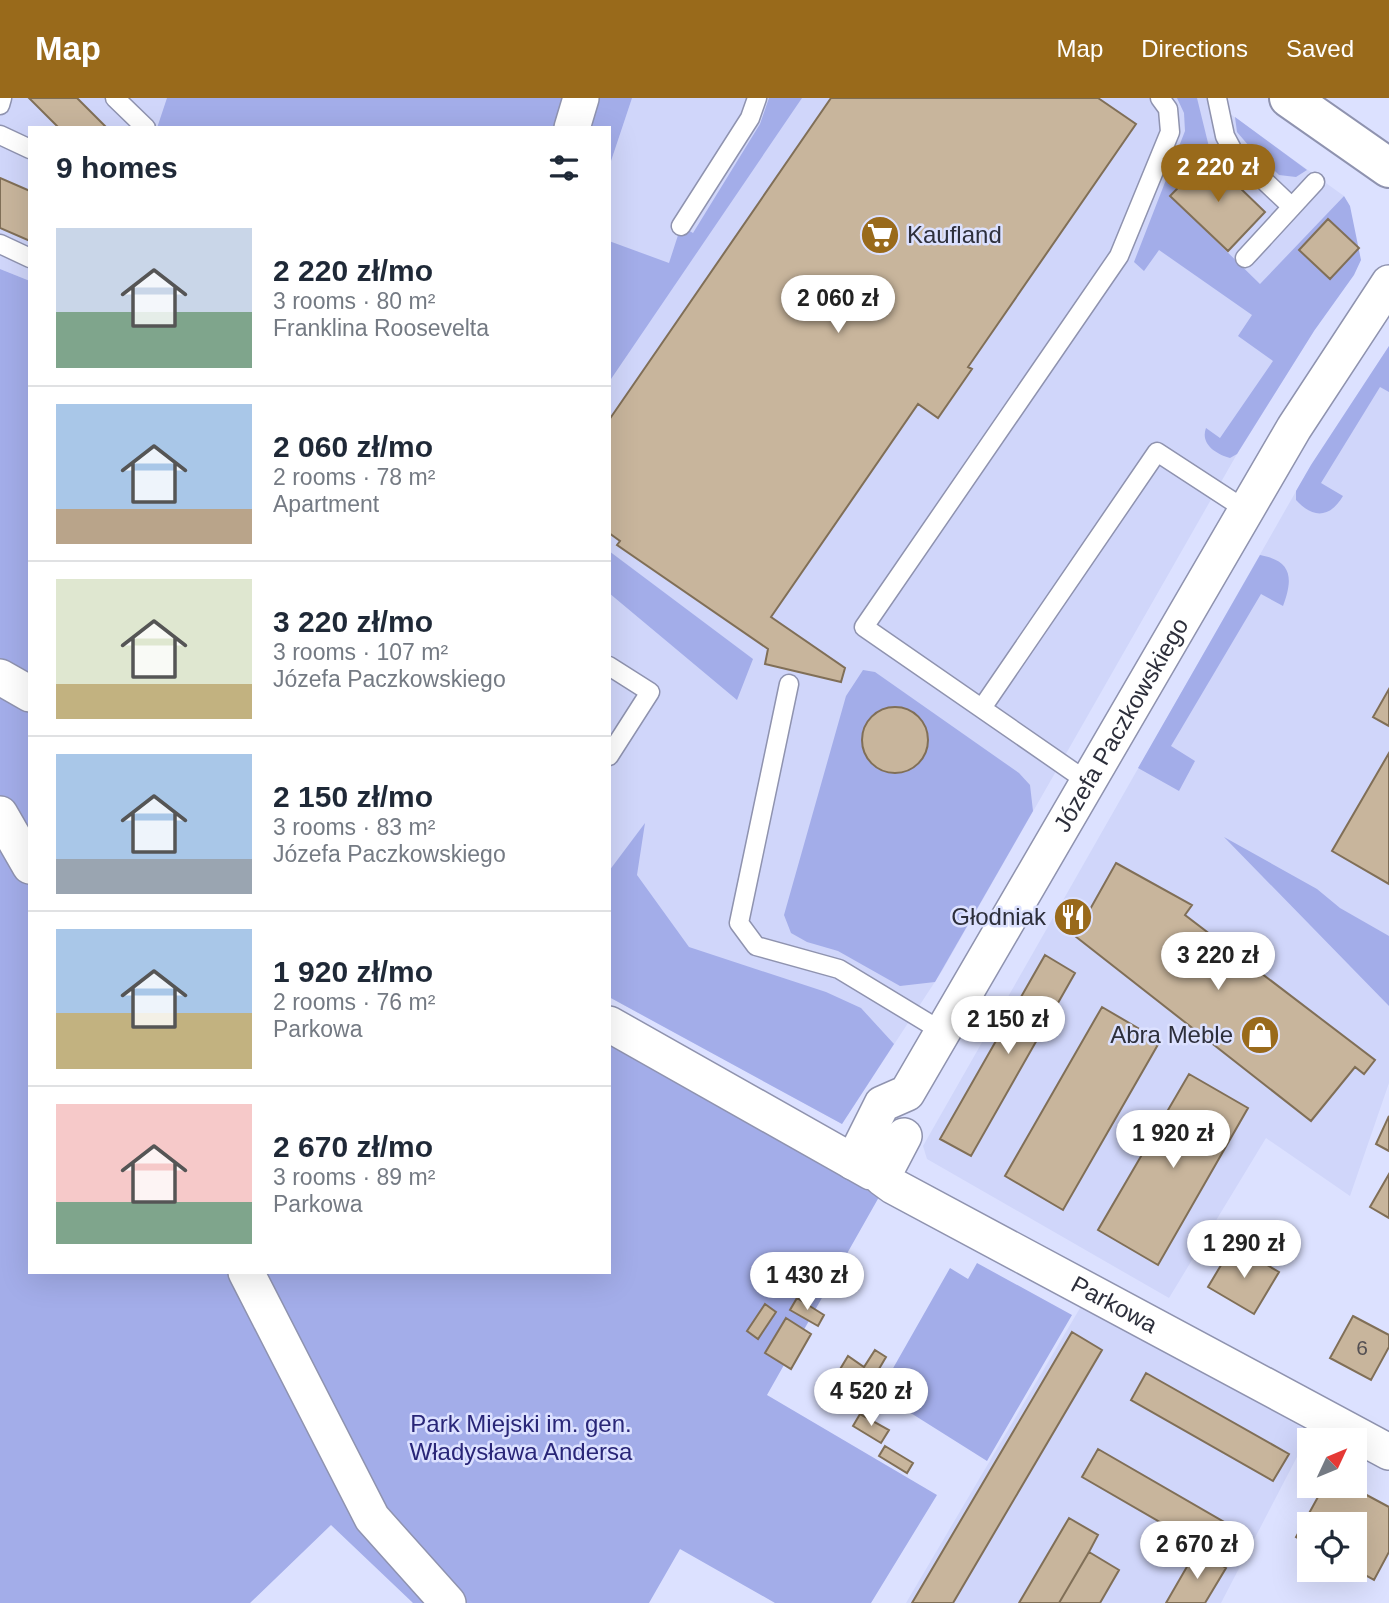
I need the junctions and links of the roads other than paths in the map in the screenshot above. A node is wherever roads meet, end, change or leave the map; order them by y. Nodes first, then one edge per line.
1 (2, 98) edge
2 (115, 98) edge
3 (581, 98) edge
4 (757, 98) edge
5 (1160, 98) edge
6 (1217, 98) edge
7 (1289, 98) edge
8 (0, 105) edge
9 (144, 126) edge
10 (573, 126) edge
11 (0, 135) edge
12 (28, 148) edge
13 (1389, 168) edge
14 (1315, 183) dead end
15 (1292, 207) junction
16 (681, 226) dead end
17 (0, 244) edge
18 (28, 257) edge
19 (1245, 258) dead end
20 (1389, 283) edge
21 (1246, 510) junction
22 (611, 667) edge
23 (0, 677) edge
24 (789, 684) dead end
25 (28, 693) edge
26 (982, 708) junction
27 (611, 753) edge
28 (1088, 782) junction
29 (0, 814) edge
30 (28, 863) edge
31 (611, 1025) edge
32 (943, 1032) junction
33 (904, 1136) dead end
34 (867, 1170) junction
35 (247, 1274) edge
36 (1389, 1452) edge
37 (448, 1603) edge

1 - 8 lane
2 - 9 lane
3 - 10 street
4 - 16 lane
5 - 26 lane
6 - 15 lane
7 - 13 street
11 - 12 lane
14 - 15 lane
15 - 19 lane
17 - 18 lane
20 - 21 street, Józefa Paczkowskiego
21 - 26 lane
21 - 28 street, Józefa Paczkowskiego
22 - 27 lane
23 - 25 street
24 - 32 lane
26 - 28 lane
28 - 32 street, Józefa Paczkowskiego
29 - 30 street
31 - 34 street, Parkowa
32 - 34 street, Józefa Paczkowskiego
33 - 34 street
34 - 36 street, Parkowa
35 - 37 street

